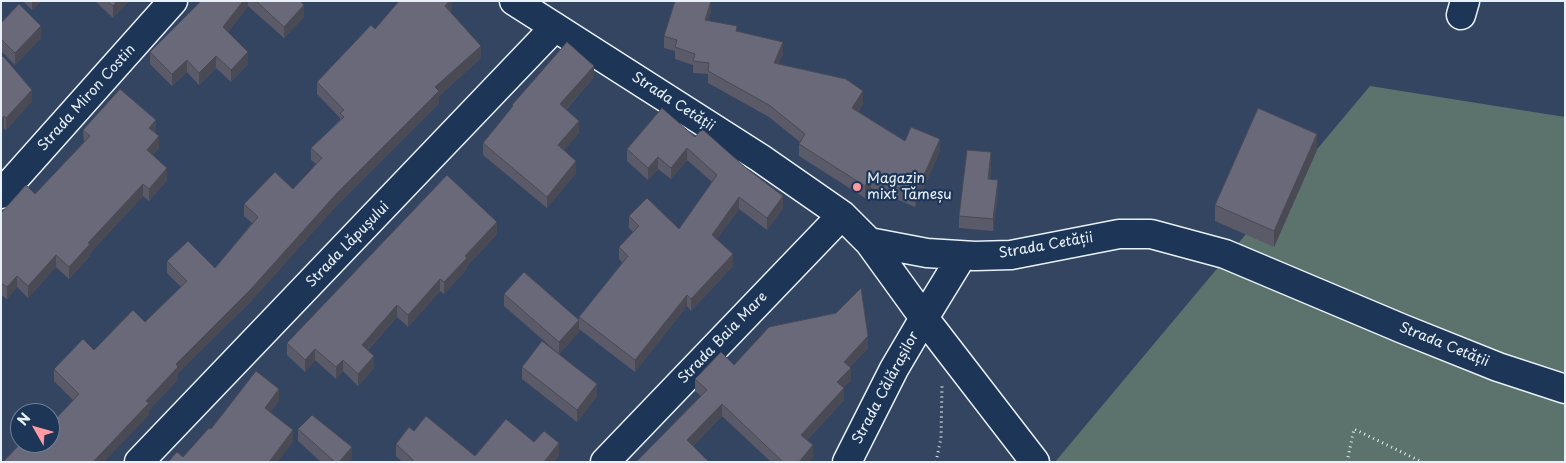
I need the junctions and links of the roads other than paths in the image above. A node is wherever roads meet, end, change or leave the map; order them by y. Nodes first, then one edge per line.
1 (173, 1) edge
2 (514, 1) edge
3 (555, 27) junction
4 (1, 194) edge
5 (842, 215) junction
6 (869, 242) junction
7 (962, 256) junction
8 (924, 318) junction
9 (1565, 389) edge
10 (139, 462) edge
11 (605, 462) edge
12 (847, 462) edge
13 (1035, 462) edge

1 - 4 street, Strada Miron Costin
2 - 3 street, Strada Cetății
3 - 5 street, Strada Cetății
3 - 10 street, Strada Lăpușului
5 - 6 street, Strada Cetății
5 - 11 street, Strada Baia Mare
6 - 7 street, Strada Cetății
6 - 8 street, Strada Călărașilor
7 - 8 street
7 - 9 street, Strada Cetății
8 - 12 street, Strada Călărașilor
8 - 13 street

